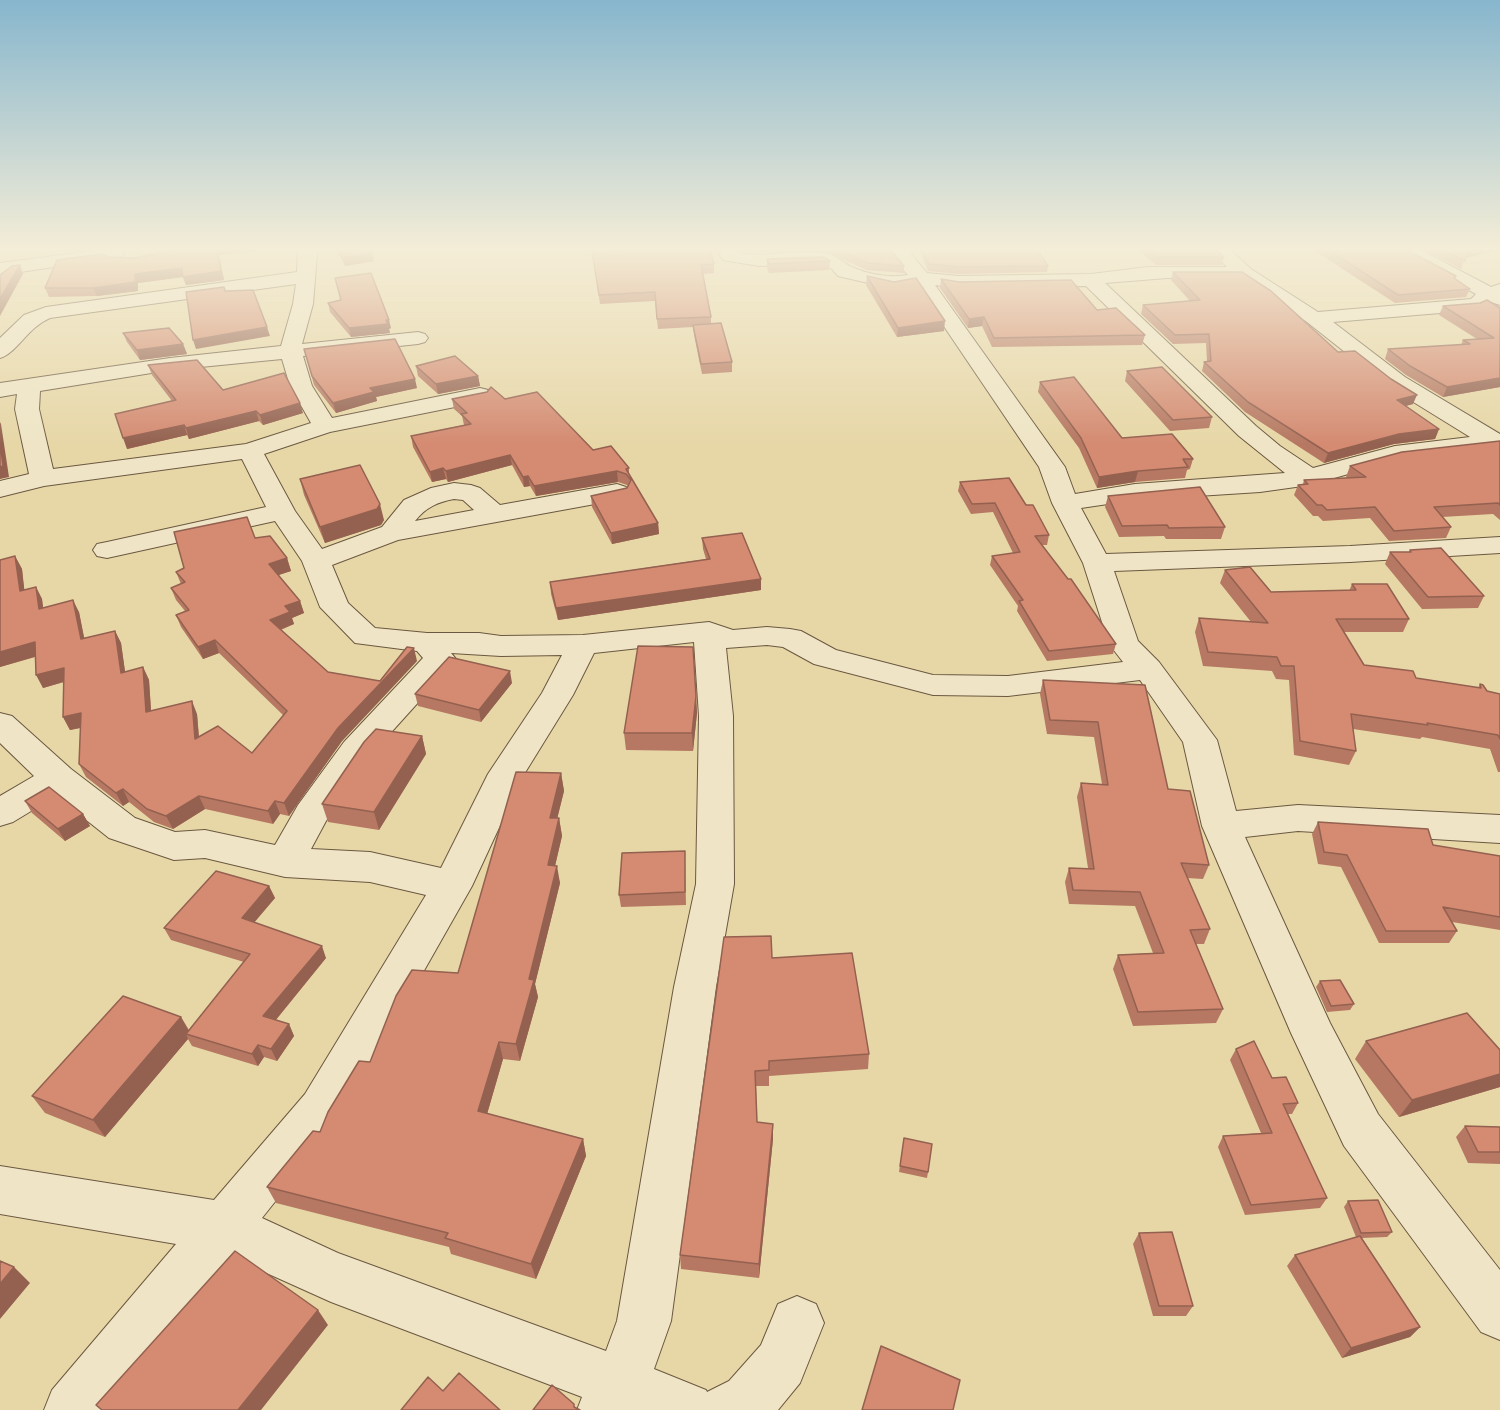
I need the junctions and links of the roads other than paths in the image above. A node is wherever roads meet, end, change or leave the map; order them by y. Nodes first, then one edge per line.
1 (47, 313) edge
2 (301, 313) edge
3 (944, 313) edge
4 (1128, 313) edge
5 (1306, 313) edge
6 (1374, 313) edge
7 (1314, 318) junction
8 (418, 338) dead end
9 (290, 350) junction
10 (0, 352) edge
11 (29, 386) junction
12 (0, 390) edge
13 (480, 395) edge
14 (325, 426) junction
15 (1497, 441) edge
16 (250, 451) junction
17 (1310, 477) junction
18 (44, 478) junction
19 (0, 489) edge
20 (617, 492) edge
21 (1065, 503) junction
22 (282, 512) junction
23 (1500, 546) edge
24 (107, 550) dead end
25 (316, 561) junction
26 (1096, 563) junction
27 (710, 632) junction
28 (427, 643) junction
29 (583, 645) junction
30 (1148, 669) junction
31 (0, 724) edge
32 (58, 778) junction
33 (0, 813) edge
34 (1221, 826) junction
35 (1500, 829) edge
36 (285, 862) junction
37 (452, 886) junction
38 (0, 1190) edge
39 (224, 1227) junction
40 (1500, 1313) edge
41 (797, 1323) dead end
42 (612, 1398) edge
43 (72, 1410) edge
44 (686, 1410) edge
45 (728, 1410) edge

1 - 10 street
2 - 9 street
3 - 21 street
4 - 17 street
5 - 7 street
6 - 7 street
7 - 15 street
8 - 9 street
9 - 11 street
9 - 14 street
11 - 12 street
11 - 18 street
13 - 14 street
14 - 16 street
15 - 17 street
16 - 18 street
16 - 22 street
17 - 21 street
18 - 19 street
20 - 25 street
21 - 26 street
22 - 24 street
22 - 25 street
23 - 26 street
25 - 28 street
26 - 30 street
27 - 29 street
27 - 30 street
27 - 42 street
28 - 29 street
28 - 36 street
29 - 37 street
30 - 34 street
31 - 32 street
32 - 33 street
32 - 36 street
34 - 35 street
34 - 40 street
36 - 37 street
37 - 39 street
38 - 39 street
39 - 42 street
39 - 43 street
41 - 45 street
42 - 44 street

